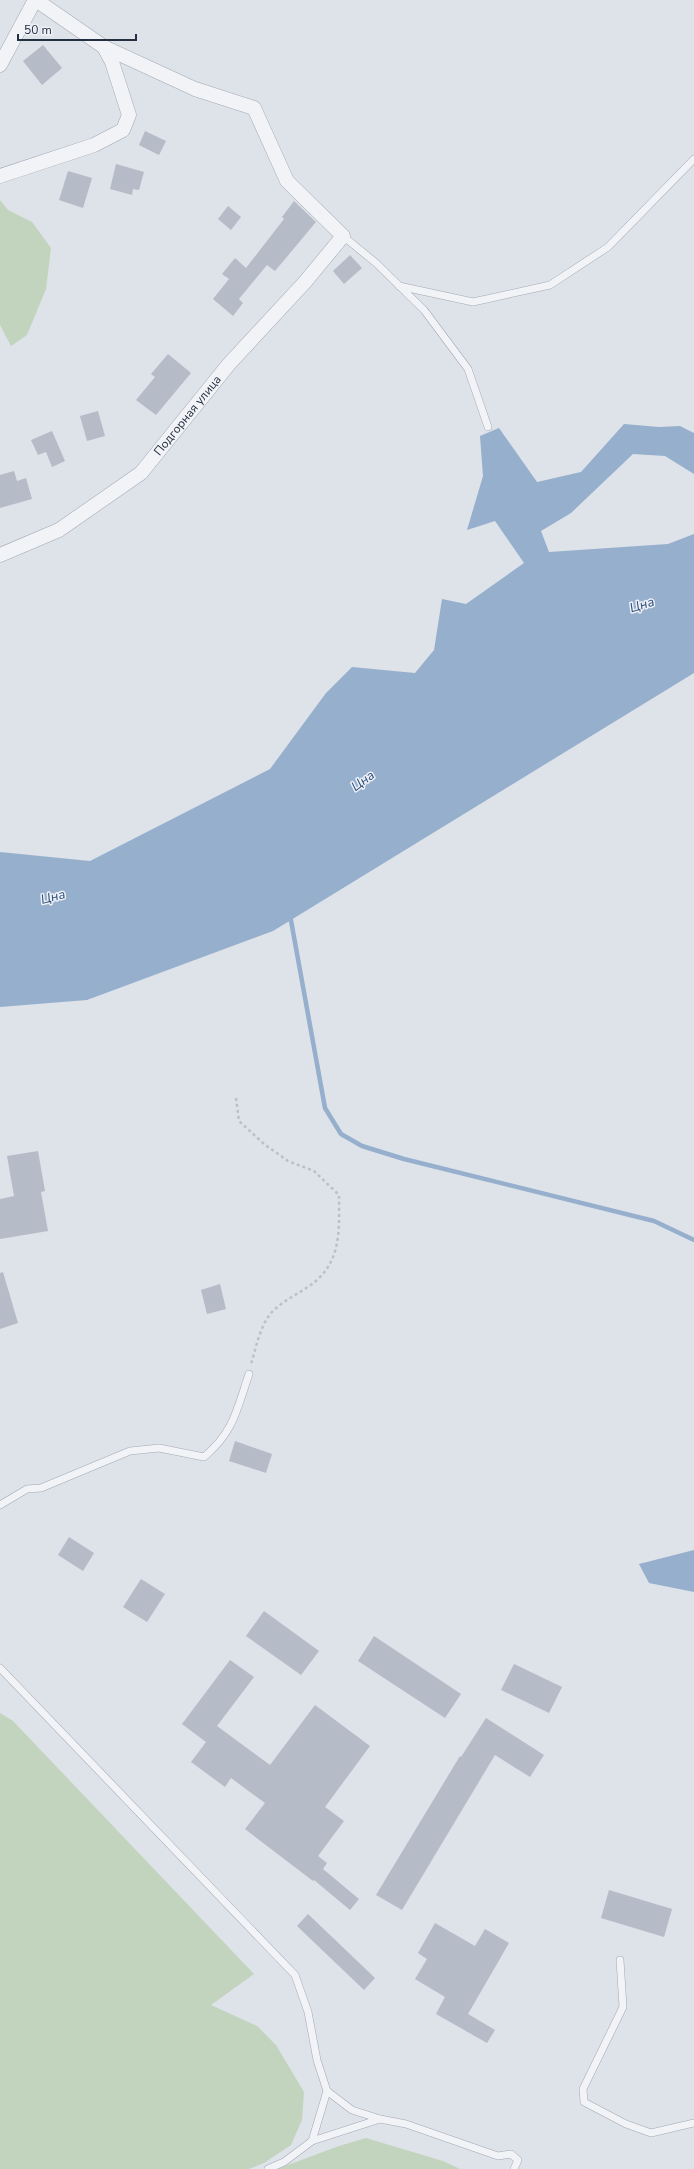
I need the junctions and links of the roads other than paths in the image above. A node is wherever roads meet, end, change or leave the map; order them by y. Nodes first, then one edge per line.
1 (35, 0) edge
2 (104, 47) junction
3 (0, 65) edge
4 (694, 159) edge
5 (0, 176) edge
6 (343, 236) junction
7 (399, 286) junction
8 (488, 427) dead end
9 (0, 555) edge
10 (249, 1374) road end
11 (0, 1506) edge
12 (0, 1668) edge
13 (620, 1960) dead end
14 (327, 2091) junction
15 (380, 2119) junction
16 (694, 2123) edge
17 (312, 2141) junction
18 (268, 2169) edge
19 (514, 2169) edge

1 - 2 street
1 - 3 street
2 - 5 street
2 - 6 street
4 - 7 lane
6 - 7 lane
6 - 9 street, Подгорная улица
7 - 8 lane
10 - 11 lane
12 - 14 lane
13 - 16 lane
14 - 15 lane
14 - 17 lane
15 - 17 lane
15 - 19 lane
17 - 18 lane

